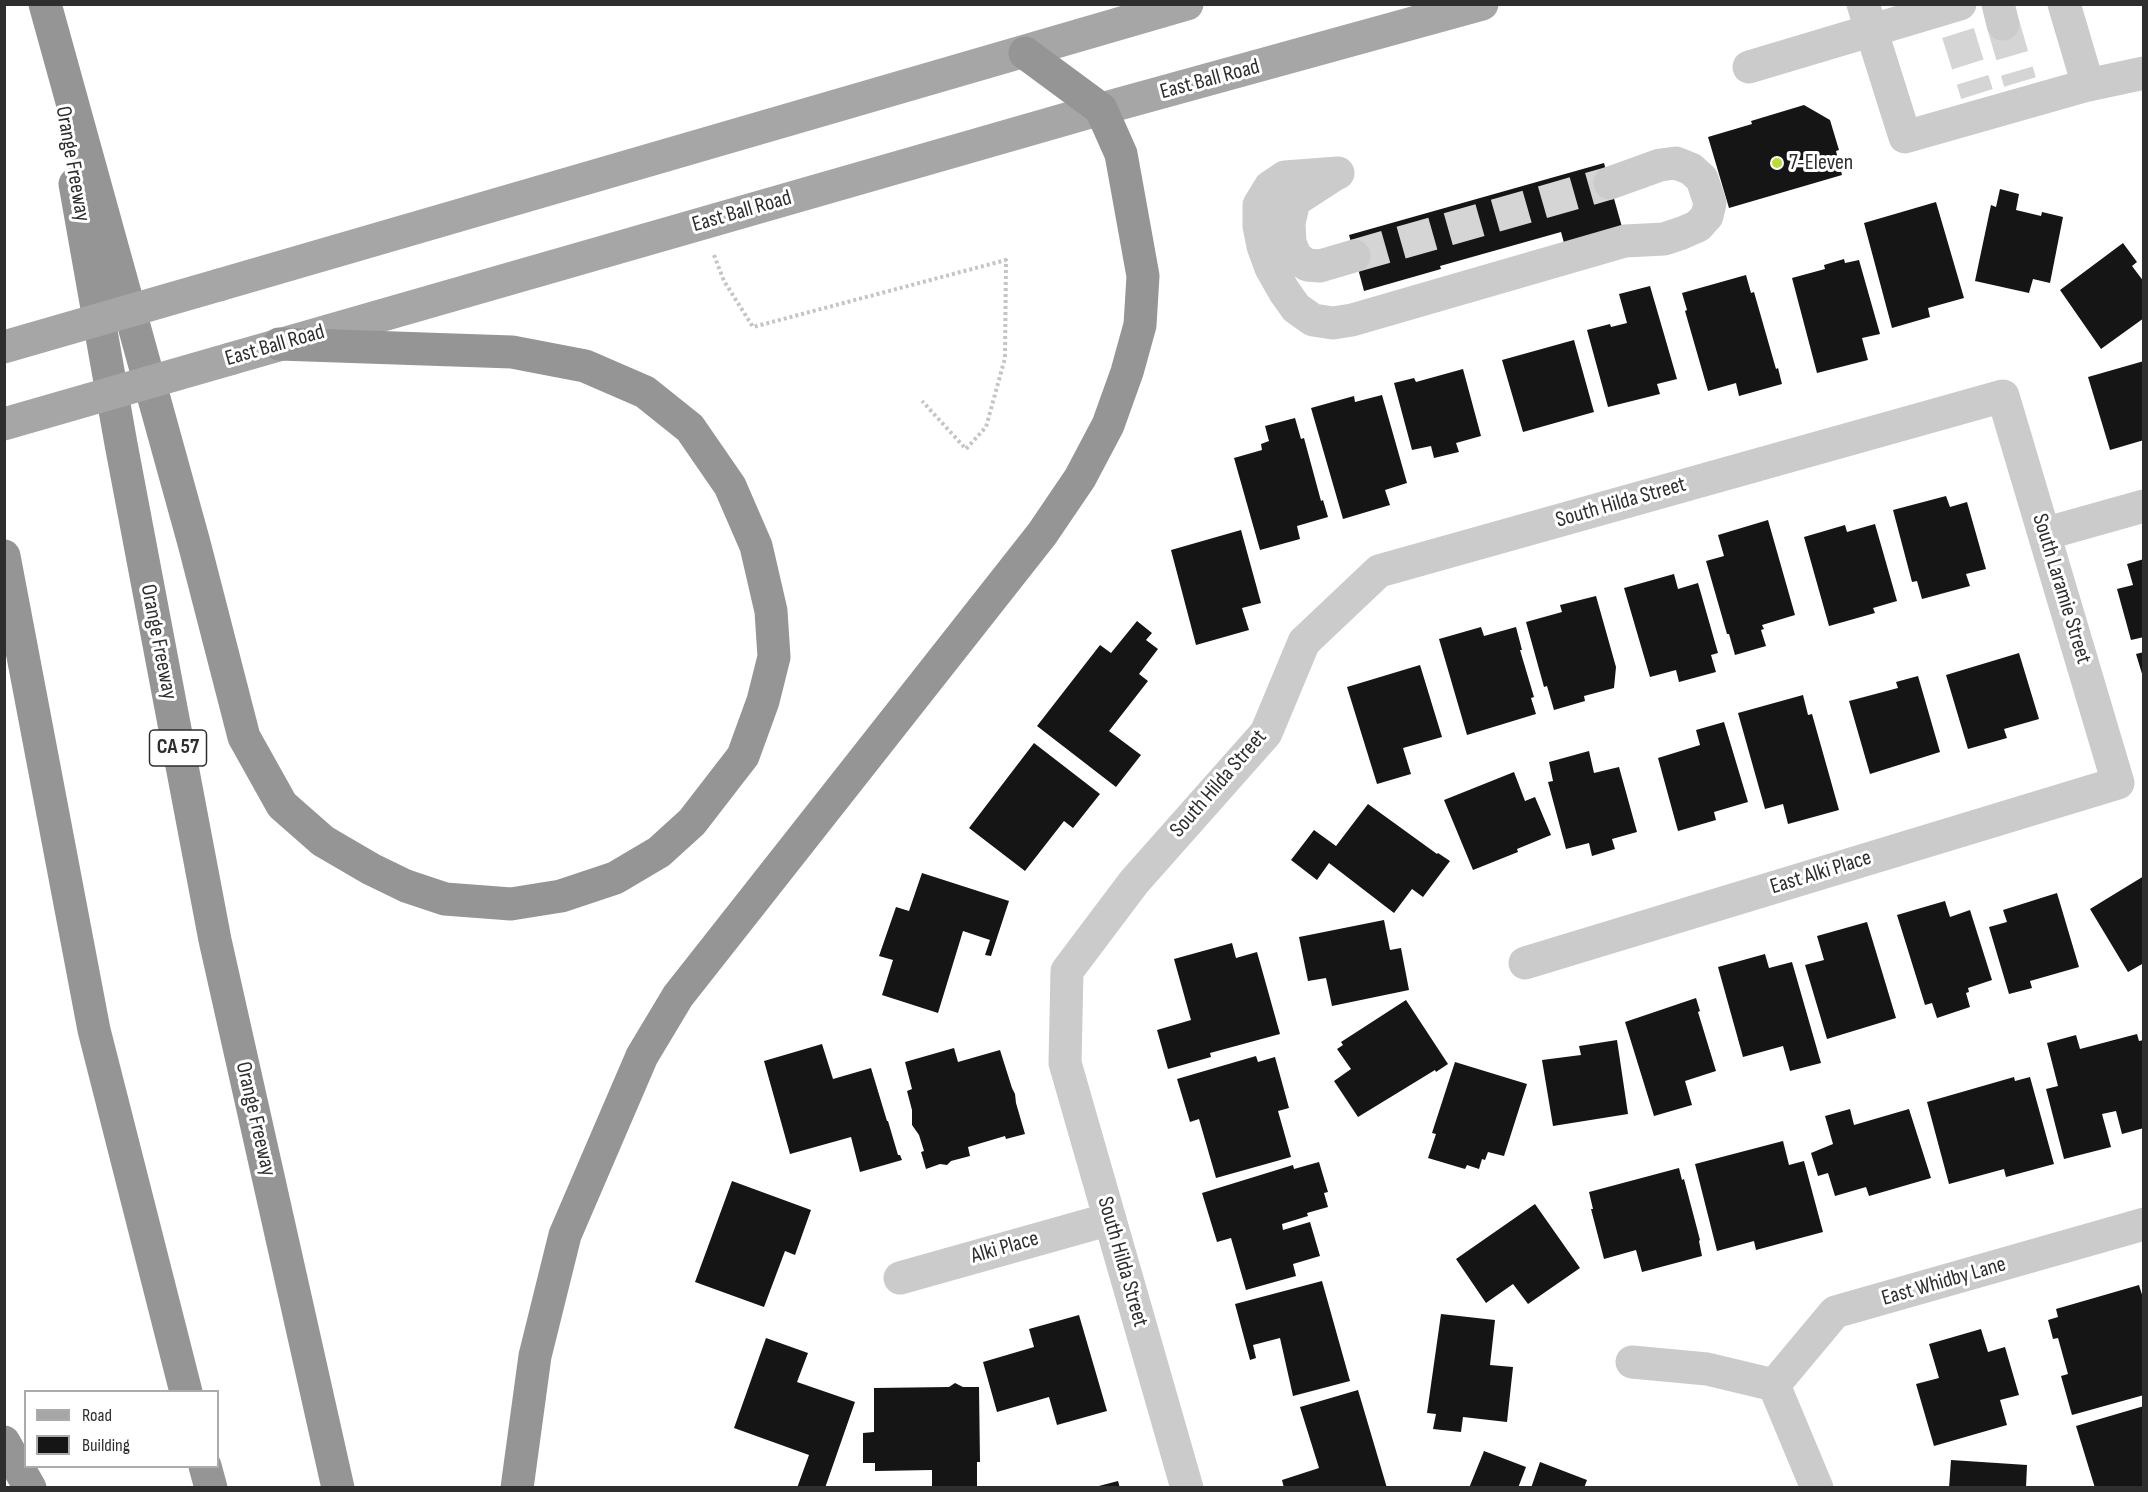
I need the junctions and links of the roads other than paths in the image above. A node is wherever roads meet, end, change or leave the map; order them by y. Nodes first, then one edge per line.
1 (44, 4) edge
2 (1187, 4) edge
3 (1482, 4) edge
4 (2064, 4) edge
5 (1956, 15) edge
6 (1867, 17) edge
7 (1025, 53) junction
8 (1749, 67) dead end
9 (2144, 73) edge
10 (2088, 85) junction
11 (1101, 109) junction
12 (1610, 183) tunnel mouth
13 (1354, 256) tunnel mouth
14 (279, 344) junction
15 (4, 347) edge
16 (2003, 396) joint
17 (4, 424) edge
18 (2144, 506) edge
19 (2044, 534) junction
20 (4, 556) edge
21 (4, 681) edge
22 (2118, 783) joint
23 (1525, 963) dead end
24 (94, 1030) junction
25 (1110, 1219) junction
26 (2144, 1224) edge
27 (900, 1278) dead end
28 (1632, 1362) dead end
29 (1774, 1385) junction
30 (185, 1390) edge
31 (4, 1442) edge
32 (205, 1468) edge
33 (30, 1488) edge
34 (211, 1488) edge
35 (338, 1488) edge
36 (517, 1488) edge
37 (1187, 1488) edge
38 (1817, 1488) edge

1 - 14 highway
1 - 35 highway, Orange Freeway / CA 57
2 - 7 main road
3 - 11 main road, East Ball Road
4 - 10 street
5 - 6 street
6 - 8 street
6 - 10 street
7 - 11 highway
7 - 15 main road, bridge
9 - 10 street
11 - 14 main road, East Ball Road
11 - 36 highway
12 - 13 street
14 - 17 main road, East Ball Road, bridge
16 - 19 street, South Laramie Street
16 - 25 street, South Hilda Street
18 - 19 street
19 - 22 street, South Laramie Street
20 - 24 highway
21 - 24 highway
22 - 23 street, East Alki Place
24 - 30 highway
25 - 27 street, Alki Place
25 - 37 street, South Hilda Street
26 - 29 street, East Whidby Lane
28 - 29 street
29 - 38 street
31 - 33 highway
32 - 34 highway

